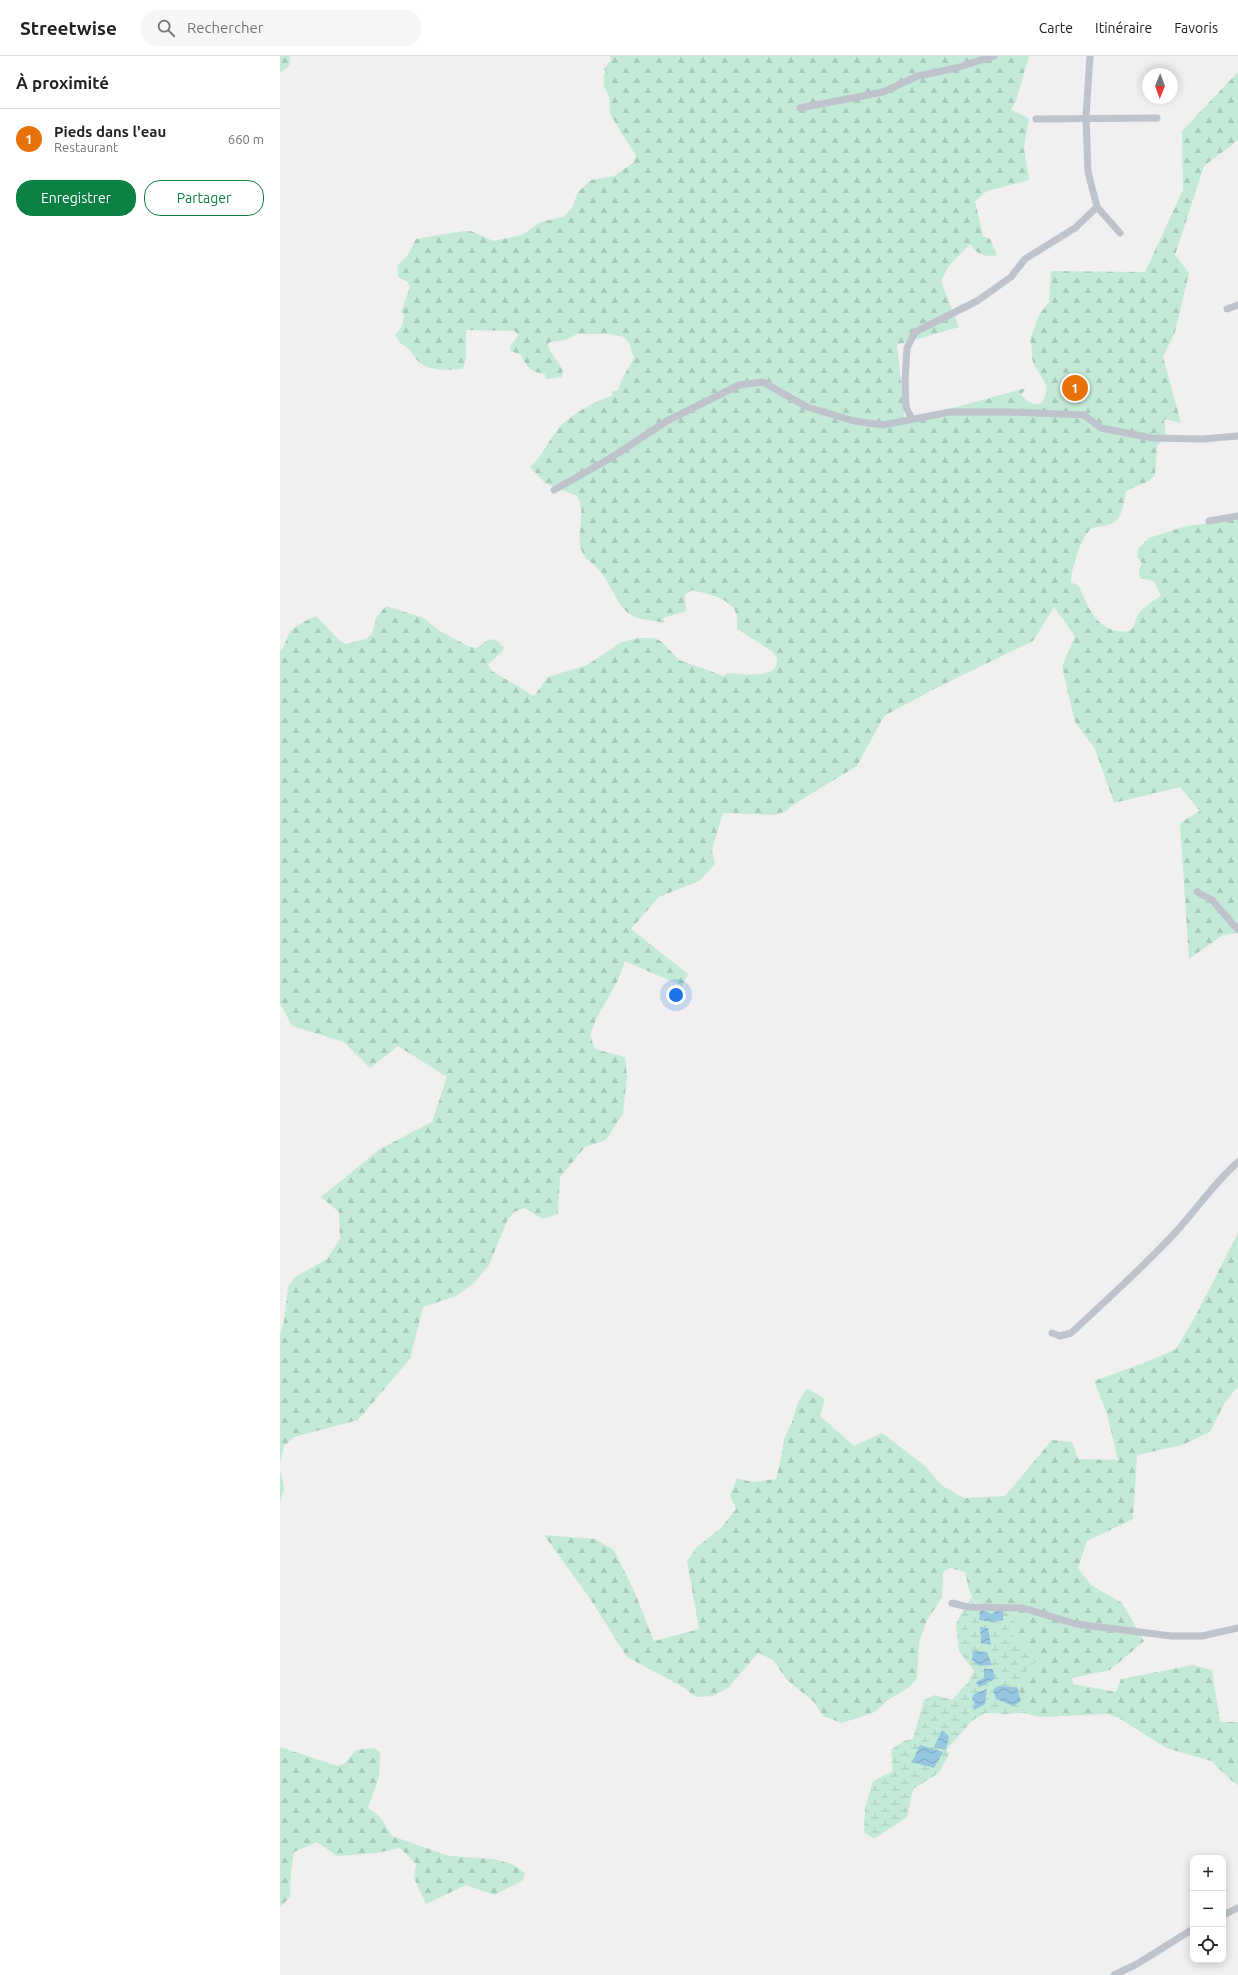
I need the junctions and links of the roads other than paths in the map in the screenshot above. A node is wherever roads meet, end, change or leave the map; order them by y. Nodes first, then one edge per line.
1 (994, 56) edge
2 (1090, 56) edge
3 (800, 108) dead end
4 (1086, 117) junction
5 (1157, 118) dead end
6 (1036, 119) dead end
7 (1097, 207) junction
8 (1120, 233) dead end
9 (1238, 305) edge
10 (1227, 309) dead end
11 (912, 419) junction
12 (1238, 436) edge
13 (554, 490) dead end
14 (1238, 516) edge
15 (1209, 521) dead end
16 (1197, 892) dead end
17 (1238, 930) edge
18 (1238, 1162) edge
19 (1052, 1333) dead end
20 (952, 1603) dead end
21 (1238, 1628) edge
22 (1238, 1908) edge
23 (1226, 1913) edge
24 (1190, 1932) edge
25 (1114, 1975) edge

1 - 3 street
2 - 4 street
4 - 5 street
4 - 6 street
4 - 7 street
7 - 8 street
7 - 11 street
9 - 10 street
11 - 12 street
11 - 13 street
14 - 15 street
16 - 17 street
18 - 19 street
20 - 21 street
22 - 23 street
24 - 25 street

